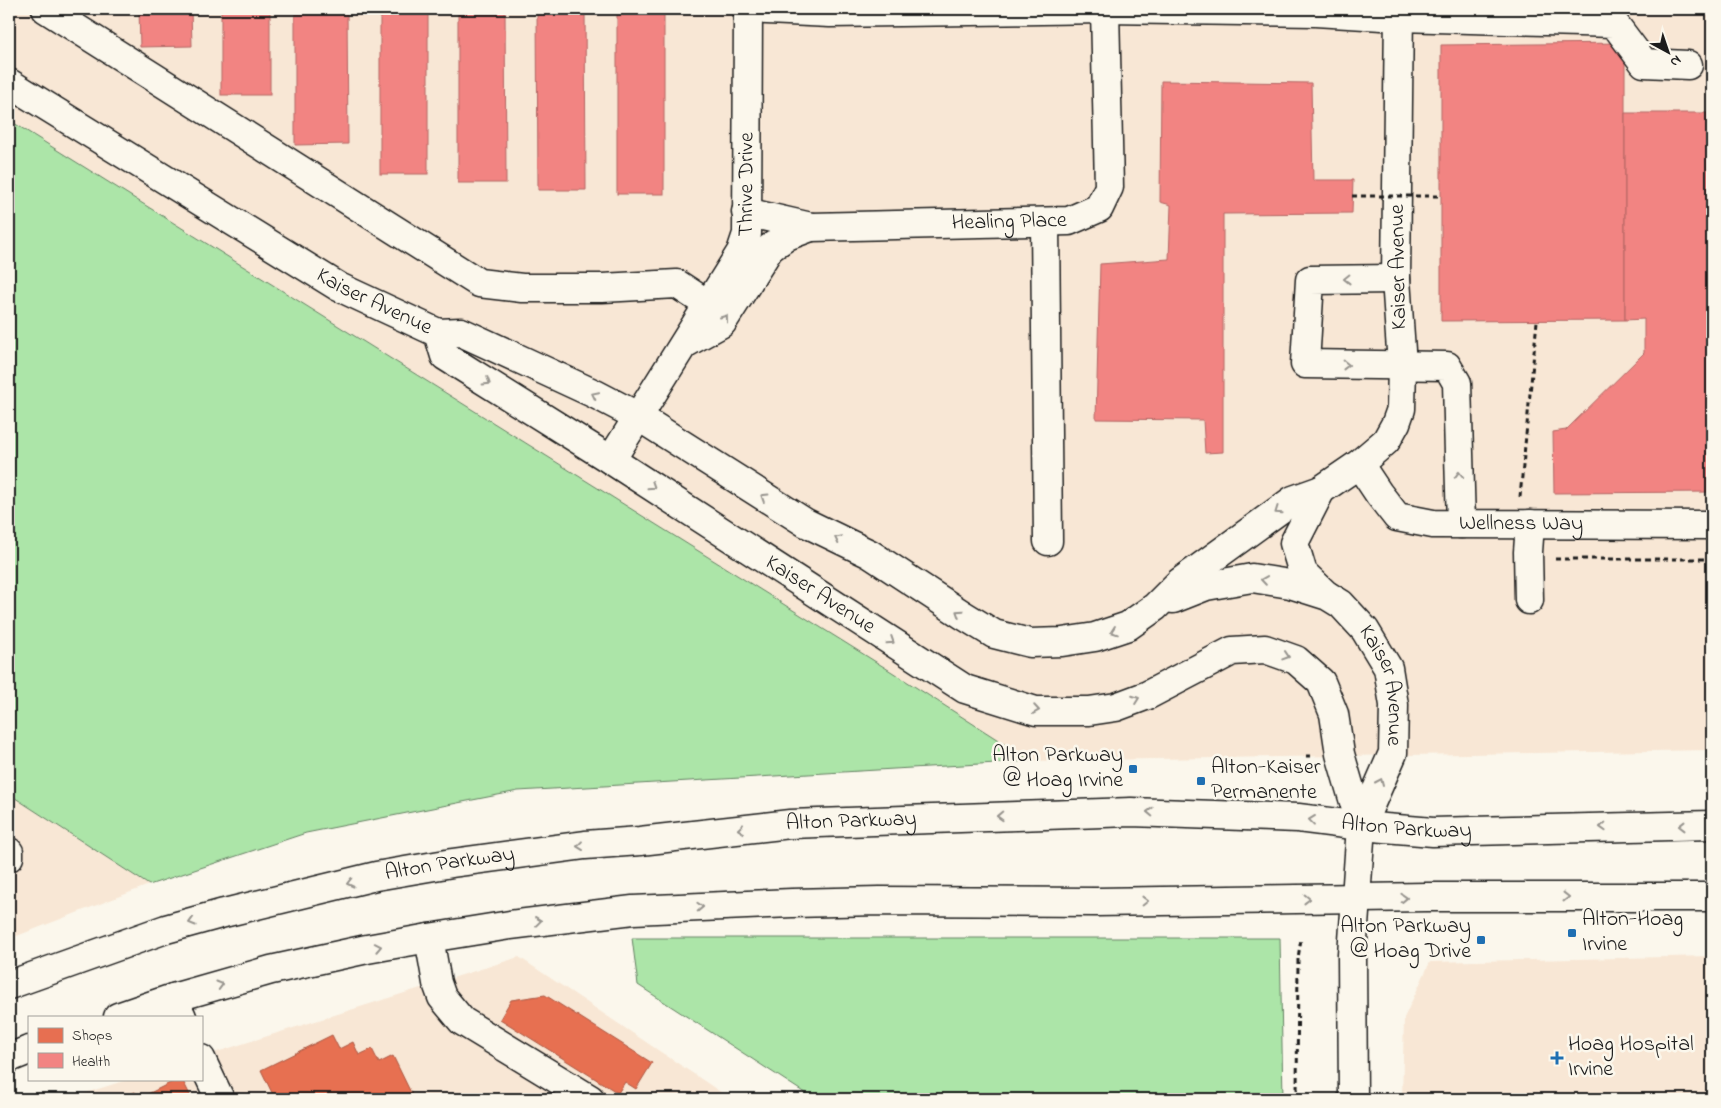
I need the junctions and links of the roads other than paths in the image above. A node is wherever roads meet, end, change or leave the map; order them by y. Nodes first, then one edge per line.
1 (46, 9) edge
2 (748, 9) edge
3 (1105, 9) edge
4 (1399, 13) edge
5 (1688, 65) dead end
6 (9, 83) edge
7 (746, 212) junction
8 (1044, 222) junction
9 (811, 227) junction
10 (1396, 279) junction
11 (709, 304) junction
12 (438, 333) junction
13 (685, 343) junction
14 (1402, 366) junction
15 (639, 417) junction
16 (611, 460) junction
17 (1359, 464) junction
18 (1321, 490) junction
19 (1461, 524) junction
20 (1524, 524) junction
21 (1712, 525) edge
22 (1048, 541) dead end
23 (1328, 596) junction
24 (1529, 600) dead end
25 (1156, 606) junction
26 (1361, 826) junction
27 (1712, 826) edge
28 (9, 852) edge
29 (9, 856) edge
30 (1712, 897) edge
31 (1355, 900) junction
32 (429, 938) junction
33 (9, 985) edge
34 (178, 1008) edge
35 (125, 1016) edge
36 (28, 1050) edge
37 (9, 1058) edge
38 (202, 1061) edge
39 (220, 1099) edge
40 (590, 1099) edge
41 (1353, 1099) edge

1 - 11 street
2 - 3 street
2 - 7 street, Thrive Drive
3 - 4 street
3 - 8 street, Healing Place
4 - 5 street
4 - 10 street, Kaiser Avenue
6 - 12 street, Kaiser Avenue
7 - 9 street, Healing Place
7 - 11 street, Thrive Drive
8 - 9 street, Healing Place
8 - 22 street
13 -> 9 street, Thrive Drive
10 - 14 street, Kaiser Avenue
10 -> 14 street
11 - 13 street, Thrive Drive
15 -> 12 street, Kaiser Avenue
12 -> 16 street, Kaiser Avenue
13 - 15 street, Thrive Drive
14 - 17 street, Kaiser Avenue
19 -> 14 street
15 - 16 street, Thrive Drive
25 -> 15 street, Kaiser Avenue
16 -> 26 street, Kaiser Avenue
17 - 18 street, Kaiser Avenue
17 - 19 street, Wellness Way
18 - 23 street, Kaiser Avenue
18 -> 25 street, Kaiser Avenue
19 - 20 street, Wellness Way
20 - 21 street, Wellness Way
20 - 24 street
23 -> 25 street, Kaiser Avenue
26 -> 23 street, Kaiser Avenue
27 -> 26 street, Alton Parkway
26 - 31 street
26 -> 33 street, Alton Parkway
28 - 29 street
31 -> 30 street
32 -> 31 street
31 - 41 street
34 -> 32 street
32 - 40 street
34 - 35 street
36 - 37 street
38 - 39 street

